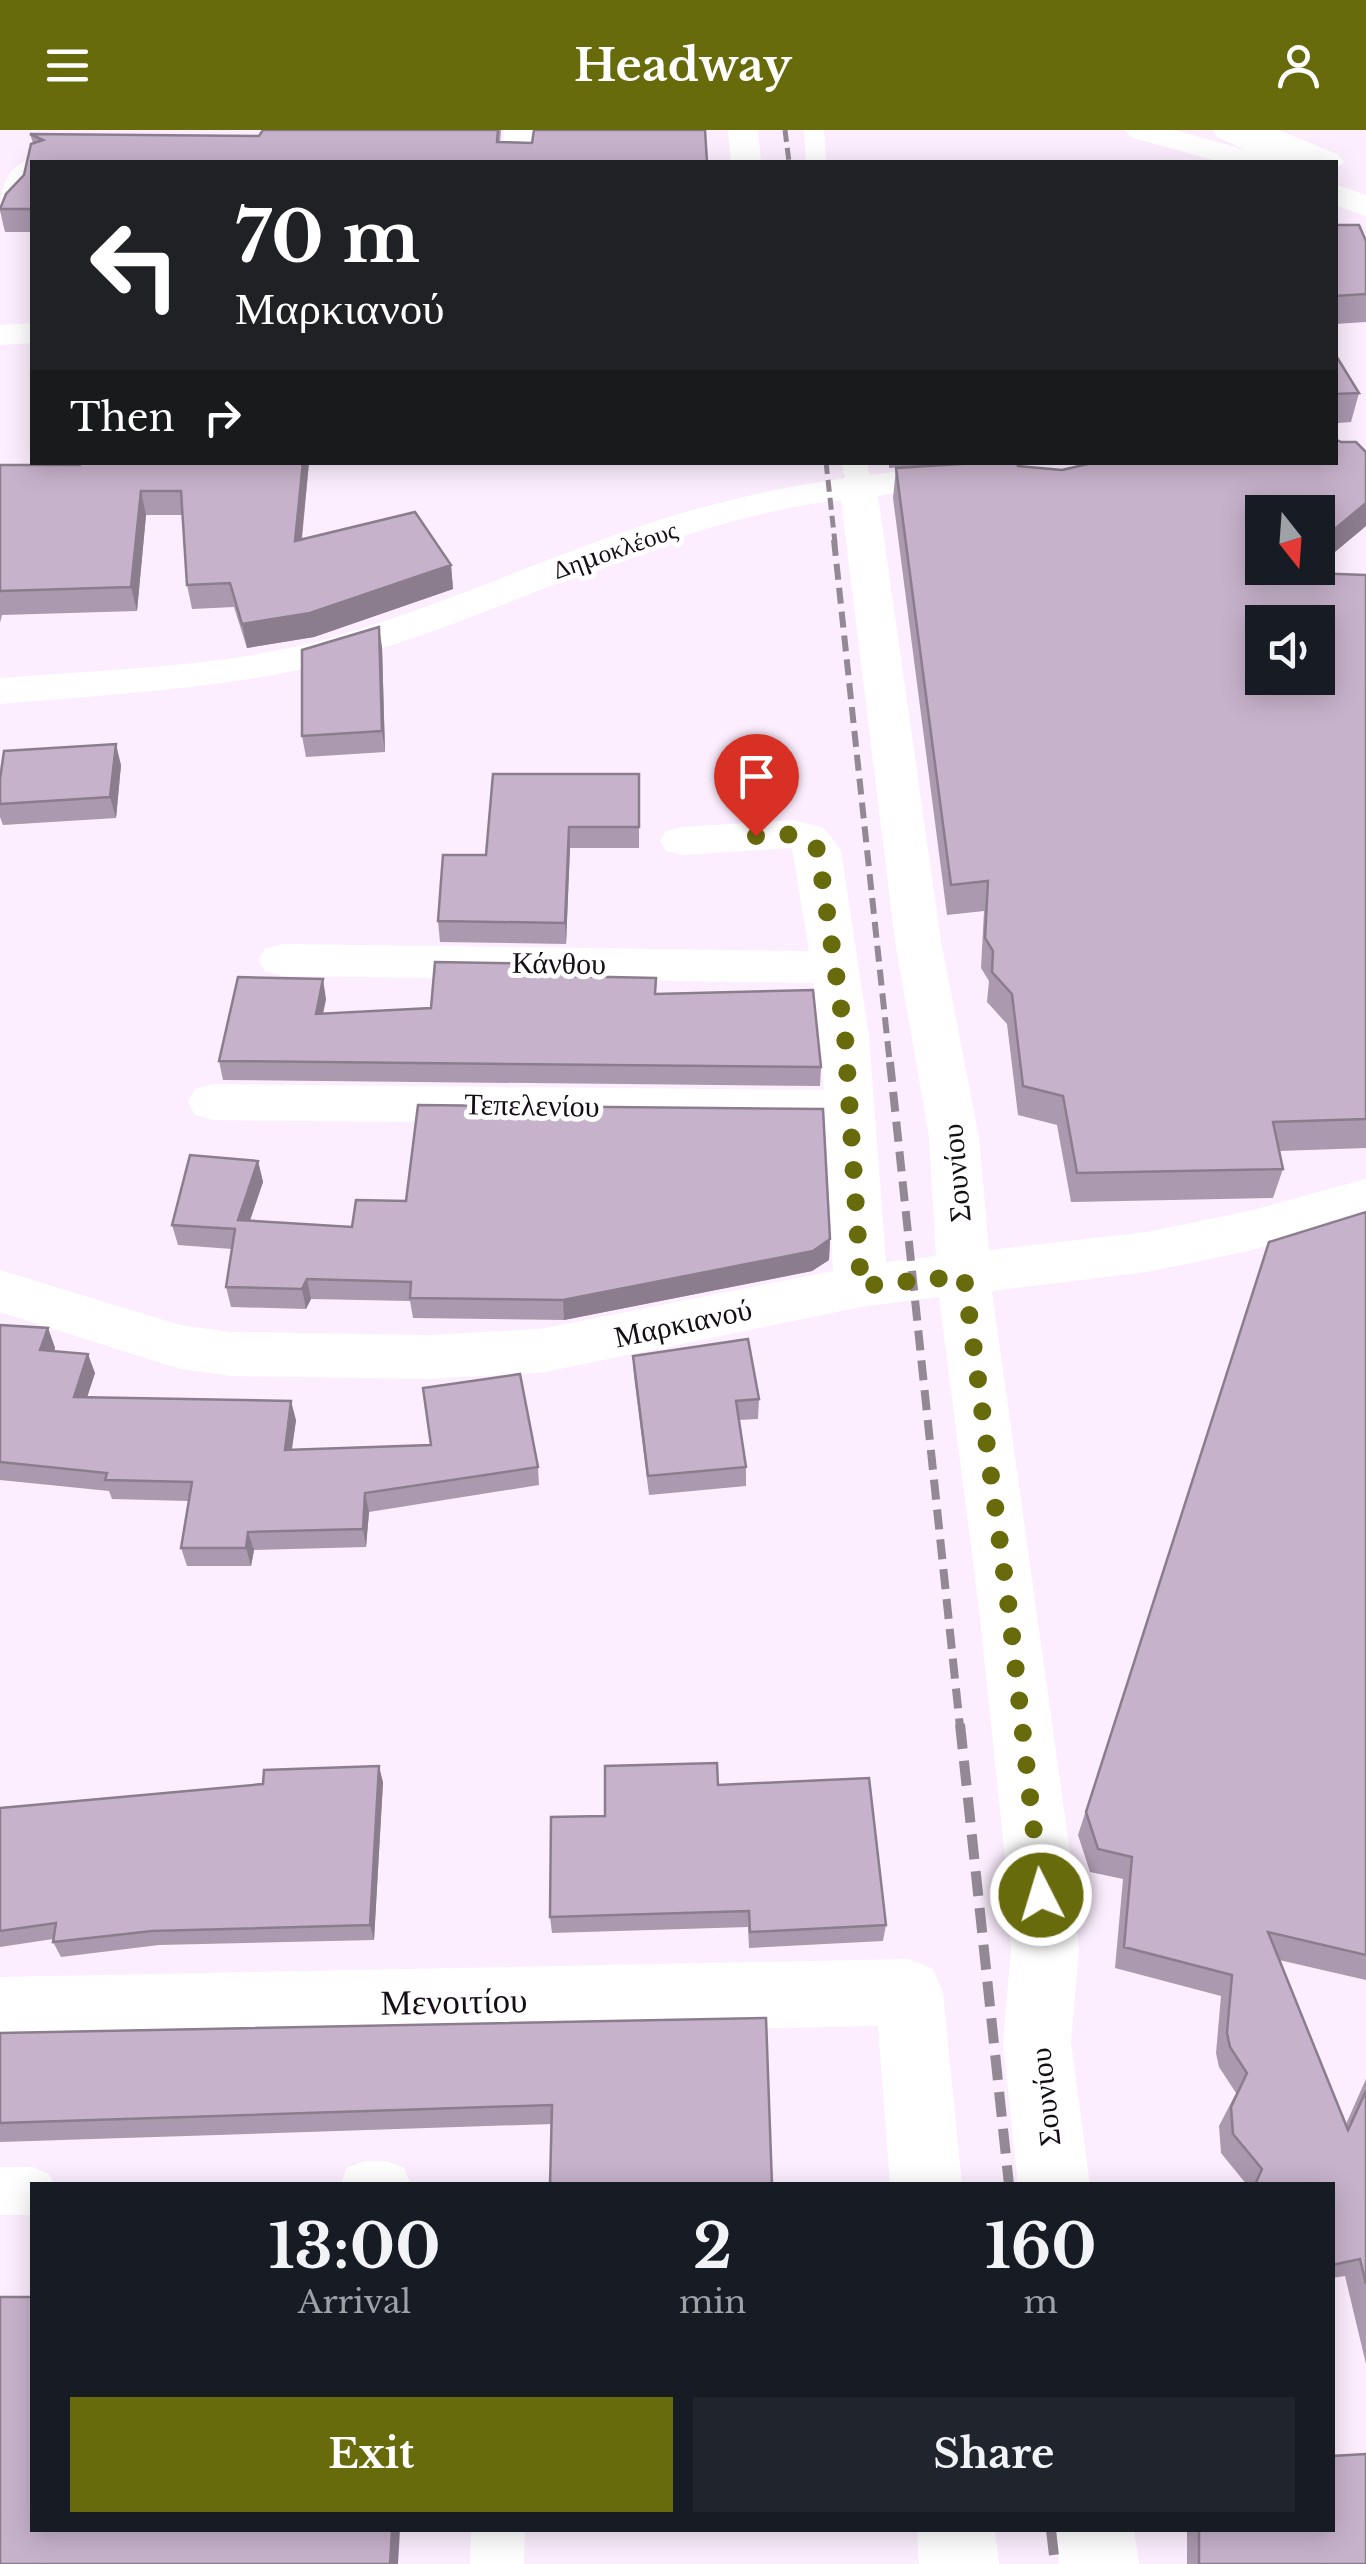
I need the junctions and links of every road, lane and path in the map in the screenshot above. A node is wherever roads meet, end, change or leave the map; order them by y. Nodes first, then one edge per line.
1 (519, 130) edge
2 (743, 130) edge
3 (814, 130) edge
4 (1142, 130) edge
5 (1228, 130) edge
6 (1253, 130) edge
7 (1288, 130) edge
8 (1338, 159) edge
9 (516, 160) edge
10 (746, 160) edge
11 (816, 160) edge
12 (1245, 160) edge
13 (1292, 160) edge
14 (30, 161) edge
15 (0, 166) edge
16 (30, 175) edge
17 (1366, 177) edge
18 (1338, 187) edge
19 (1338, 195) edge
20 (13, 202) edge
21 (1366, 207) edge
22 (30, 333) edge
23 (0, 335) edge
24 (856, 474) edge
25 (792, 480) edge
26 (934, 481) edge
27 (0, 691) edge
28 (682, 840) dead end
29 (282, 960) dead end
30 (835, 966) junction
31 (213, 1102) dead end
32 (850, 1108) junction
33 (1366, 1198) edge
34 (964, 1276) junction
35 (861, 1286) junction
36 (0, 1291) edge
37 (0, 2010) edge
38 (926, 2182) edge
39 (1054, 2182) edge
40 (30, 2191) edge
41 (0, 2192) edge
42 (498, 2532) edge
43 (956, 2532) edge
44 (1095, 2532) edge
45 (497, 2564) edge
46 (959, 2564) edge
47 (1099, 2564) edge

1 - 9 street
2 - 10 street
3 - 11 lane
4 - 12 street
5 - 13 street
6 - 8 street
7 - 8 street
8 - 17 street
14 - 15 street
16 - 20 street
18 - 21 street
19 - 21 street
22 - 23 street
24 - 25 street, Δημοκλέους
24 - 26 street, Δημοκλέους
24 - 34 street, Σουνίου
25 - 27 street, Δημοκλέους
28 - 30 street
29 - 30 street, Κάνθου
30 - 32 street
31 - 32 street, Τεπελενίου
32 - 35 street
33 - 34 street, Μαρκιανού
34 - 35 street, Μαρκιανού
34 - 39 street, Σουνίου
35 - 36 street, Μαρκιανού
37 - 38 street, Μενοιτίου
40 - 41 lane
42 - 45 lane
43 - 46 street
44 - 47 street

